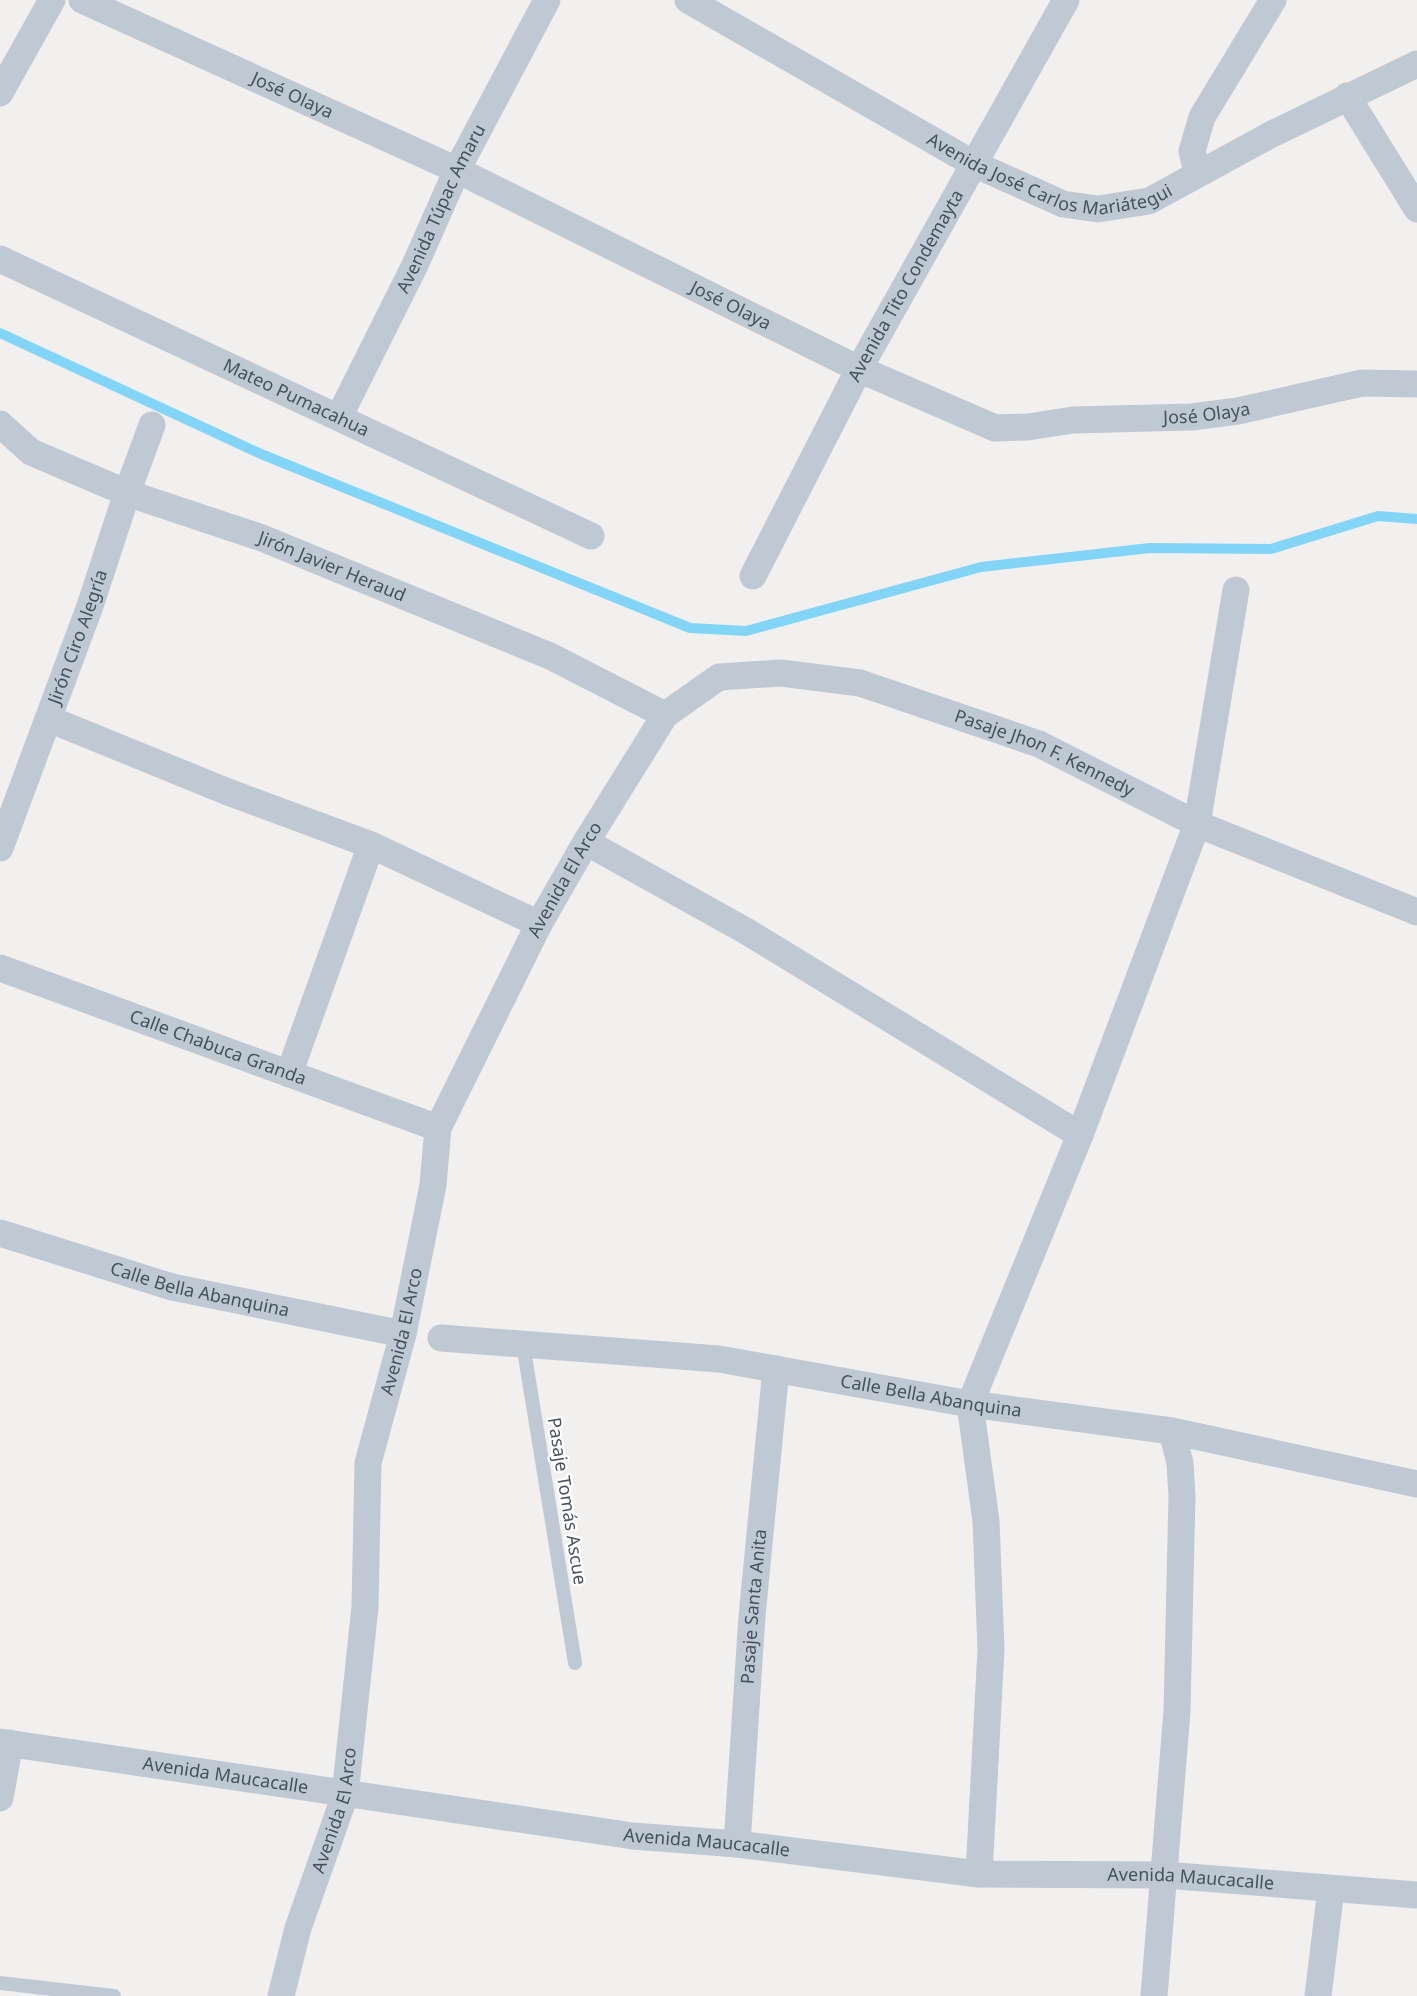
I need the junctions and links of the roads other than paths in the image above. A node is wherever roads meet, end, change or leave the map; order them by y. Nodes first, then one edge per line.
1 (52, 0) edge
2 (82, 0) edge
3 (547, 0) edge
4 (688, 0) edge
5 (1066, 0) edge
6 (1273, 0) edge
7 (1417, 64) edge
8 (0, 93) edge
9 (1347, 96) junction
10 (974, 164) junction
11 (457, 170) junction
12 (1197, 173) junction
13 (1417, 209) edge
14 (0, 260) edge
15 (859, 369) junction
16 (1417, 384) edge
17 (339, 417) junction
18 (0, 424) edge
19 (152, 425) dead end
20 (126, 493) junction
21 (591, 536) dead end
22 (753, 576) dead end
23 (1236, 590) dead end
24 (665, 715) junction
25 (49, 719) junction
26 (1197, 824) junction
27 (586, 842) junction
28 (371, 845) junction
29 (0, 849) edge
30 (1417, 912) edge
31 (539, 924) junction
32 (0, 968) edge
33 (289, 1074) junction
34 (438, 1128) junction
35 (1080, 1135) junction
36 (0, 1233) edge
37 (403, 1334) junction
38 (441, 1338) dead end
39 (523, 1344) junction
40 (776, 1369) junction
41 (970, 1404) junction
42 (1172, 1431) junction
43 (1417, 1484) edge
44 (575, 1663) dead end
45 (5, 1742) edge
46 (345, 1795) junction
47 (0, 1798) edge
48 (736, 1844) junction
49 (979, 1874) junction
50 (1165, 1875) junction
51 (1331, 1888) junction
52 (1417, 1895) edge
53 (0, 1983) edge
54 (114, 1996) edge
55 (281, 1996) edge
56 (1154, 1996) edge
57 (1318, 1996) edge

1 - 8 street
2 - 11 street, José Olaya
3 - 11 street, Avenida Túpac Amaru
4 - 10 street, Avenida José Carlos Mariátegui
5 - 10 street, Avenida Tito Condemayta
6 - 12 street
7 - 9 street, Avenida José Carlos Mariátegui
9 - 12 street, Avenida José Carlos Mariátegui
9 - 13 street
10 - 12 street, Avenida José Carlos Mariátegui
10 - 15 street, Avenida Tito Condemayta
11 - 15 street, José Olaya
11 - 17 street, Avenida Túpac Amaru
14 - 17 street, Mateo Pumacahua
15 - 16 street, José Olaya
15 - 22 street, Avenida Tito Condemayta
17 - 21 street, Mateo Pumacahua
18 - 20 street, Jirón Javier Heraud
19 - 20 street, Jirón Ciro Alegría
20 - 24 street, Jirón Javier Heraud
20 - 25 street, Jirón Ciro Alegría
23 - 26 street
24 - 26 street, Pasaje Jhon F. Kennedy
24 - 27 street, Avenida El Arco
25 - 28 street
25 - 29 street, Jirón Ciro Alegría
26 - 30 street, Pasaje Jhon F. Kennedy
26 - 35 street
27 - 31 street, Avenida El Arco
27 - 35 street
28 - 31 street
28 - 33 street
31 - 34 street, Avenida El Arco
32 - 33 street, Calle Chabuca Granda
33 - 34 street, Calle Chabuca Granda
34 - 37 street, Avenida El Arco
35 - 41 street
36 - 37 street, Calle Bella Abanquina
37 - 46 street, Avenida El Arco
38 - 39 street, Calle Bella Abanquina
39 - 40 street, Calle Bella Abanquina
39 - 44 lane, Pasaje Tomás Ascue
40 - 41 street, Calle Bella Abanquina
40 - 48 street, Pasaje Santa Anita
41 - 42 street, Calle Bella Abanquina
41 - 49 street
42 - 43 street, Calle Bella Abanquina
42 - 50 street
45 - 46 street, Avenida Maucacalle
45 - 47 street
46 - 48 street, Avenida Maucacalle
46 - 55 street, Avenida El Arco
48 - 49 street, Avenida Maucacalle
49 - 50 street, Avenida Maucacalle
50 - 51 street, Avenida Maucacalle
50 - 56 street
51 - 52 street, Avenida Maucacalle
51 - 57 street
53 - 54 lane

